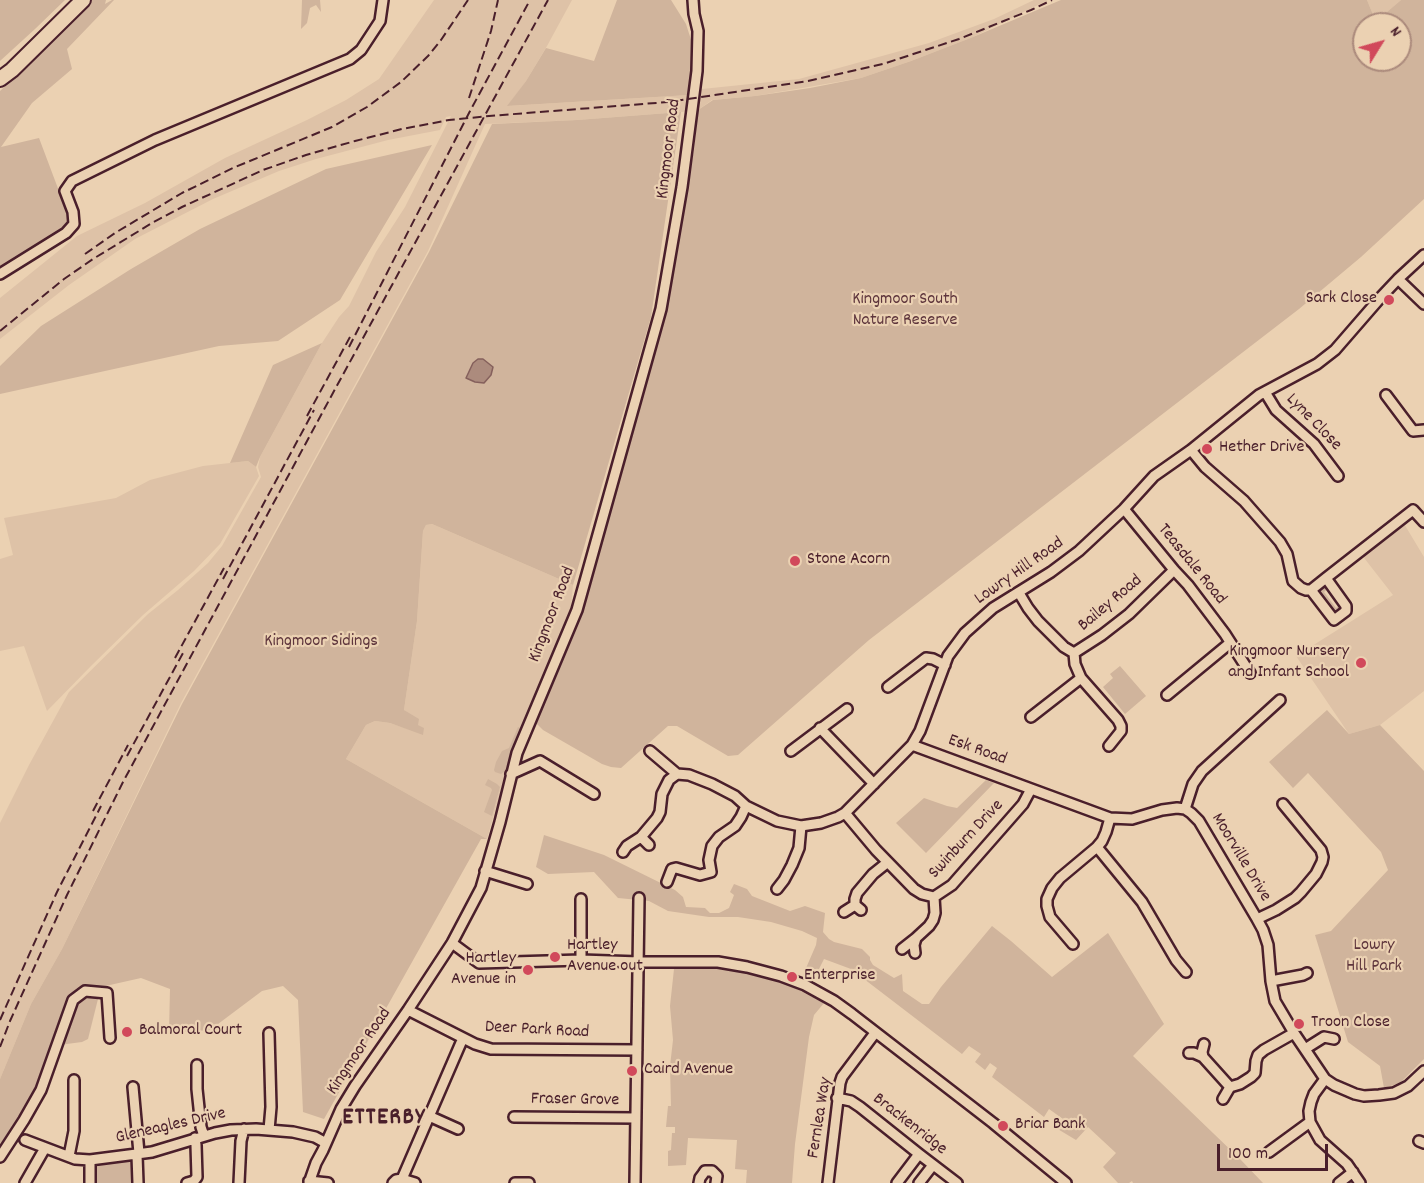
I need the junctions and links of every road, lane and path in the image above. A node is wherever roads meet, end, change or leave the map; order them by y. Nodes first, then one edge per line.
1 (83, 0) edge
2 (383, 0) edge
3 (685, 0) edge
4 (693, 0) edge
5 (694, 14) junction
6 (0, 80) edge
7 (1424, 255) edge
8 (0, 274) edge
9 (1398, 279) junction
10 (1424, 304) edge
11 (1264, 392) junction
12 (1386, 395) dead end
13 (1424, 430) edge
14 (1191, 450) junction
15 (1338, 476) dead end
16 (1124, 509) junction
17 (1424, 522) edge
18 (1174, 570) junction
19 (1326, 578) junction
20 (1311, 590) junction
21 (1020, 593) junction
22 (1230, 643) junction
23 (1074, 653) junction
24 (945, 665) junction
25 (1250, 673) dead end
26 (1081, 678) junction
27 (888, 687) dead end
28 (1167, 695) dead end
29 (1280, 700) dead end
30 (847, 709) dead end
31 (1031, 717) dead end
32 (820, 728) junction
33 (912, 745) junction
34 (1109, 746) dead end
35 (650, 751) dead end
36 (791, 751) dead end
37 (511, 774) junction
38 (677, 774) junction
39 (874, 784) junction
40 (1031, 789) junction
41 (594, 794) dead end
42 (1283, 804) dead end
43 (746, 806) junction
44 (1185, 809) junction
45 (844, 813) junction
46 (1110, 818) junction
47 (801, 826) junction
48 (641, 837) junction
49 (649, 845) dead end
50 (1097, 847) junction
51 (623, 852) dead end
52 (888, 862) junction
53 (485, 871) junction
54 (711, 872) junction
55 (720, 879) dead end
56 (784, 880) junction
57 (667, 882) dead end
58 (527, 884) dead end
59 (792, 887) dead end
60 (777, 888) dead end
61 (934, 897) junction
62 (639, 898) dead end
63 (581, 899) dead end
64 (844, 912) dead end
65 (1257, 919) junction
66 (916, 938) junction
67 (452, 943) junction
68 (1073, 944) dead end
69 (902, 950) dead end
70 (915, 953) dead end
71 (580, 960) junction
72 (639, 962) junction
73 (1186, 972) dead end
74 (1307, 973) dead end
75 (1271, 981) junction
76 (408, 1010) junction
77 (269, 1033) dead end
78 (875, 1033) junction
79 (1294, 1033) junction
80 (110, 1038) dead end
81 (463, 1038) junction
82 (1334, 1039) dead end
83 (1204, 1044) dead end
84 (1305, 1049) junction
85 (637, 1050) junction
86 (1189, 1053) dead end
87 (1203, 1057) junction
88 (197, 1065) dead end
89 (1424, 1071) edge
90 (1325, 1079) junction
91 (74, 1080) dead end
92 (133, 1087) dead end
93 (1230, 1087) junction
94 (837, 1098) junction
95 (1222, 1099) dead end
96 (429, 1116) junction
97 (514, 1117) dead end
98 (636, 1118) junction
99 (1310, 1122) junction
100 (244, 1129) junction
101 (458, 1129) dead end
102 (269, 1130) junction
103 (199, 1137) junction
104 (25, 1140) dead end
105 (326, 1143) junction
106 (45, 1148) junction
107 (1269, 1152) dead end
108 (138, 1154) junction
109 (919, 1154) junction
110 (69, 1156) junction
111 (0, 1157) edge
112 (90, 1160) junction
113 (933, 1165) junction
114 (1353, 1172) junction
115 (397, 1181) edge
116 (309, 1182) edge
117 (25, 1183) edge
118 (90, 1183) edge
119 (138, 1183) edge
120 (187, 1183) edge
121 (239, 1183) edge
122 (328, 1183) edge
123 (415, 1183) edge
124 (515, 1183) edge
125 (529, 1183) edge
126 (635, 1183) edge
127 (699, 1183) edge
128 (717, 1183) edge
129 (828, 1183) edge
130 (897, 1183) edge
131 (919, 1183) edge
132 (957, 1183) edge
133 (1066, 1183) edge
134 (1339, 1183) edge
135 (1360, 1183) edge

1 - 6 highway
2 - 8 street
3 - 5 street, Kingmoor Road
4 - 5 street, Kingmoor Road
5 - 37 street, Kingmoor Road
7 - 9 street, Lowry Hill Road
9 - 10 street
9 - 11 street, Lowry Hill Road
11 - 14 street, Lowry Hill Road
11 - 15 street, Lyne Close
12 - 13 street
14 - 16 street, Lowry Hill Road
14 - 20 street
16 - 18 street, Teasdale Road
16 - 21 street, Lowry Hill Road
17 - 19 street
18 - 22 street, Teasdale Road
18 - 23 street, Bailey Road
19 - 20 street
19 - 20 street
21 - 23 street, Bailey Road
21 - 24 street, Lowry Hill Road
22 - 25 street, Teasdale Road
22 - 28 street
23 - 26 street
24 - 27 street
24 - 33 street, Lowry Hill Road
26 - 31 street
26 - 34 street
29 - 44 street
30 - 32 street
32 - 36 street
32 - 39 street
33 - 39 street, Lowry Hill Road
33 - 40 street, Esk Road
35 - 38 street, Lowry Hill Road
37 - 41 street
37 - 53 street, Kingmoor Road
38 - 43 street, Lowry Hill Road
38 - 48 street
39 - 45 street, Lowry Hill Road
40 - 46 street, Moorville Drive
40 - 61 street, Swinburn Drive
42 - 65 street
43 - 47 street, Lowry Hill Road
43 - 54 street
44 - 46 street, Moorville Drive
44 - 65 street, Moorville Drive
45 - 47 street, Lowry Hill Road
45 - 52 street, Swinburn Drive
46 - 50 street
47 - 56 street
48 - 49 street
48 - 51 street
50 - 68 street
50 - 73 street
52 - 61 street, Swinburn Drive
52 - 64 street
53 - 58 street
53 - 67 street, Kingmoor Road
54 - 55 street
54 - 57 street
56 - 59 street
56 - 60 street
61 - 66 street
62 - 72 street
63 - 71 street
65 - 75 street, Moorville Drive
66 - 69 street
66 - 70 street
67 - 71 street
67 - 76 street, Kingmoor Road
71 - 72 street
72 - 78 street
72 - 85 street
74 - 75 street
75 - 79 street, Moorville Drive
76 - 81 street, Deer Park Road
76 - 105 street, Kingmoor Road
77 - 102 street
78 - 94 street, Fernlea Way
78 - 133 street
79 - 84 street, Moorville Drive
79 - 93 street
80 - 111 street
81 - 85 street, Deer Park Road
81 - 96 street
82 - 84 street
83 - 87 street
84 - 90 street, Moorville Drive
85 - 98 street
86 - 87 street
87 - 93 street
88 - 103 street
89 - 90 street, Moorville Drive
90 - 99 street
91 - 110 street
92 - 108 street
93 - 95 street
94 - 109 street, Brackenridge
94 - 129 street, Fernlea Way
96 - 101 street
96 - 115 street
97 - 98 street, Fraser Grove
98 - 126 street
99 - 107 street
99 - 114 street
100 - 102 street, Gleneagles Drive
100 - 103 street, Gleneagles Drive
100 - 121 street
102 - 105 street, Gleneagles Drive
103 - 108 street, Gleneagles Drive
103 - 120 street
104 - 106 street, Gleneagles Drive
105 - 116 street, Kingmoor Road
106 - 110 street, Gleneagles Drive
106 - 117 street
108 - 112 street, Gleneagles Drive
108 - 119 street
109 - 113 street, Brackenridge
109 - 130 street
110 - 112 street, Gleneagles Drive
112 - 118 street
113 - 131 street
113 - 132 street, Brackenridge
114 - 134 street
114 - 135 street
115 - 123 street
116 - 122 street
124 - 125 street
127 - 128 street

